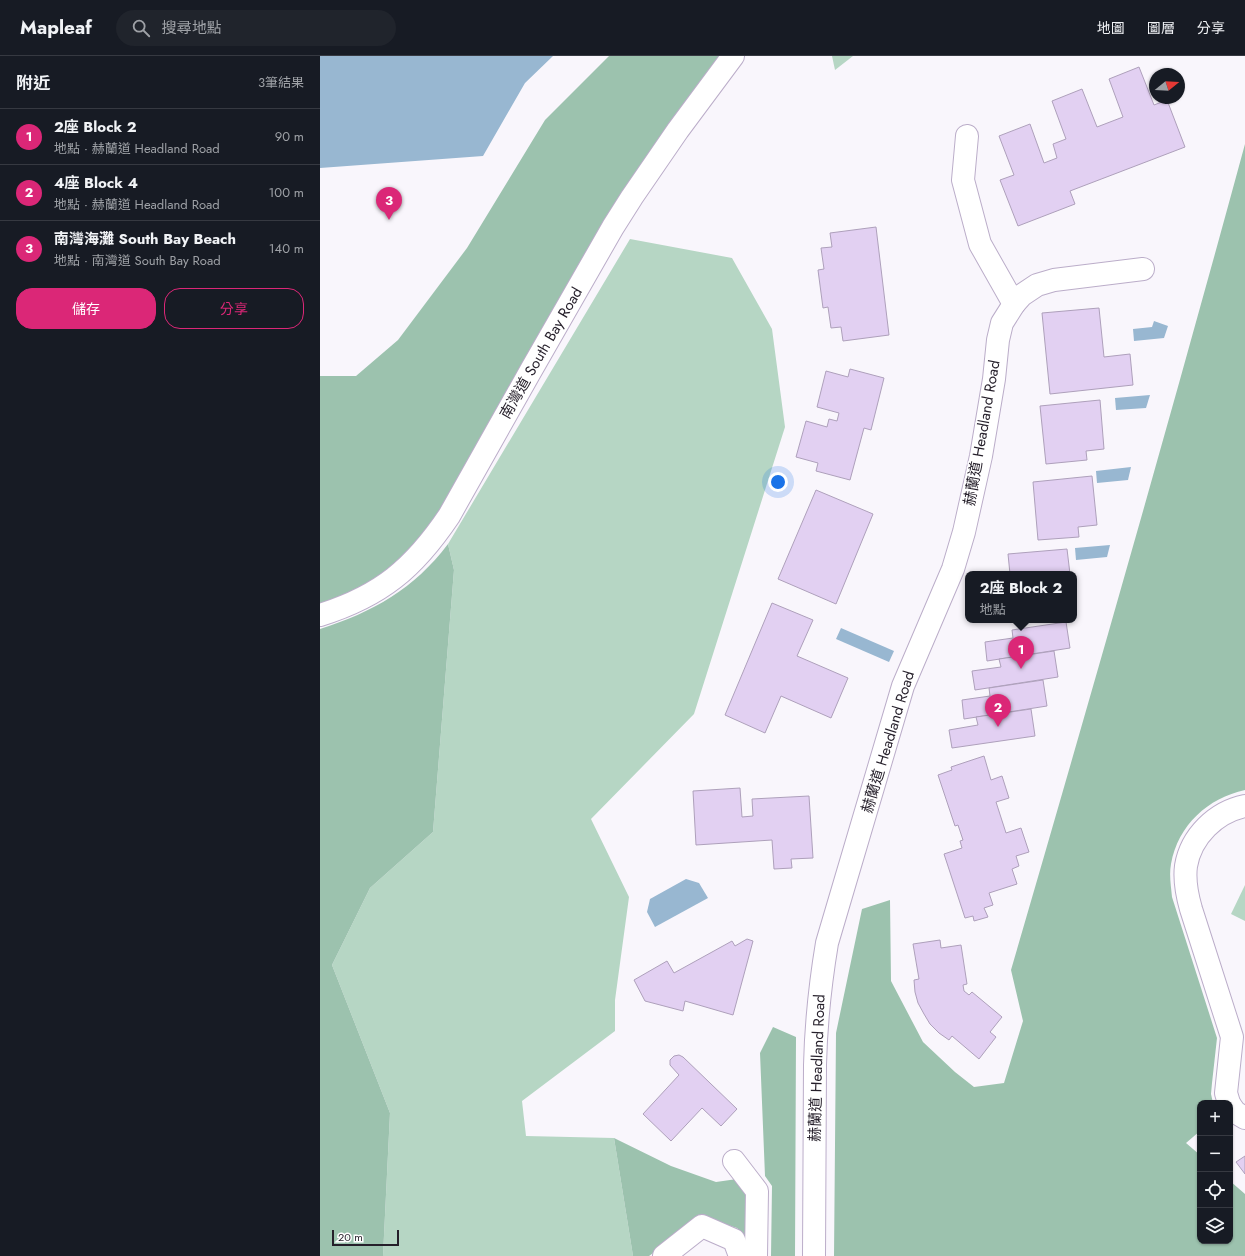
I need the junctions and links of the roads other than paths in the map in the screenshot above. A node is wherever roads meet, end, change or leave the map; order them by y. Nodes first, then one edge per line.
1 (733, 56) edge
2 (967, 136) dead end
3 (1143, 269) dead end
4 (1014, 304) junction
5 (320, 615) edge
6 (1245, 806) edge
7 (1229, 1100) edge
8 (1233, 1109) edge
9 (1245, 1118) edge
10 (734, 1161) dead end
11 (664, 1256) edge
12 (740, 1256) edge
13 (756, 1256) edge
14 (814, 1256) edge

1 - 5 street, 南灣道 South Bay Road
2 - 4 street
3 - 4 street, 赫蘭道 Headland Road
4 - 14 street, 赫蘭道 Headland Road
6 - 7 street
8 - 9 street
10 - 13 street
11 - 12 street

